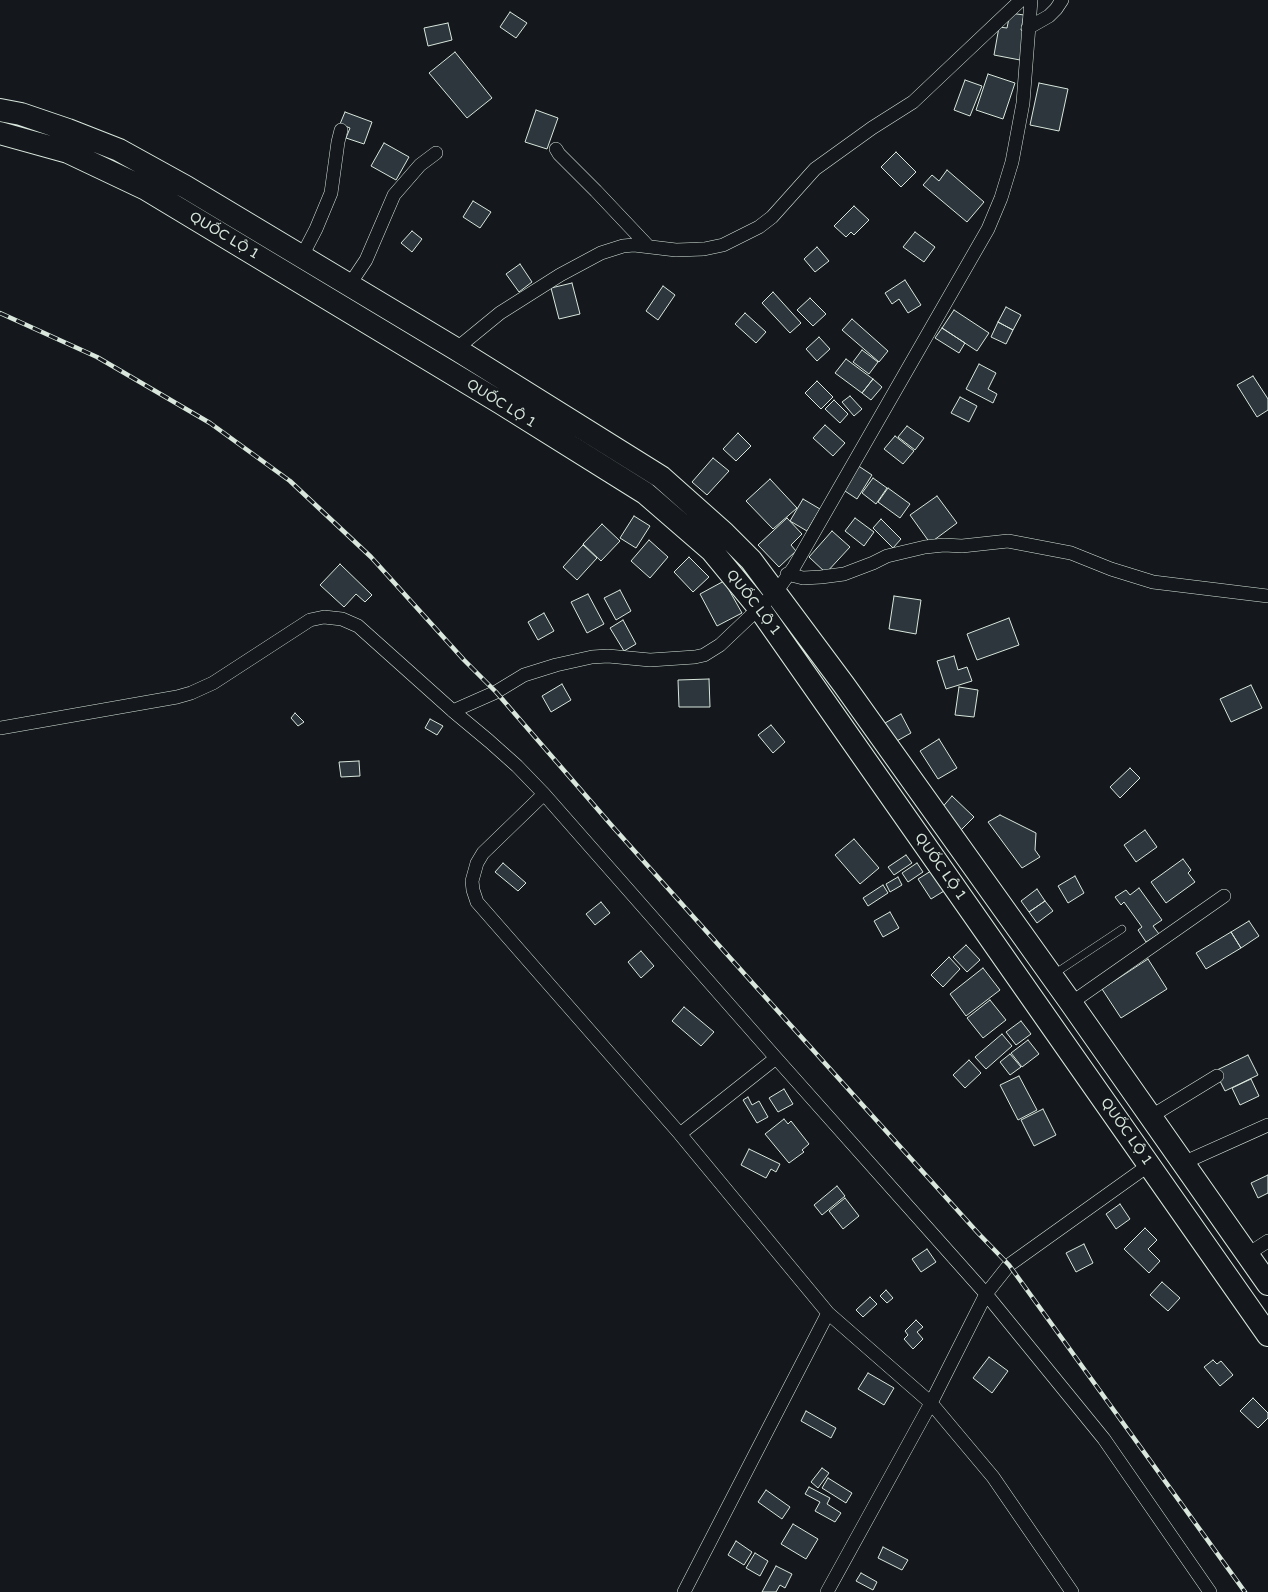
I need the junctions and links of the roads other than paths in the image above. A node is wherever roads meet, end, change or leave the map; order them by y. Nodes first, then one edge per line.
1 (1021, 0) edge
2 (1031, 0) edge
3 (1062, 0) edge
4 (1028, 28) junction
5 (0, 110) edge
6 (341, 130) dead end
7 (0, 133) edge
8 (556, 149) dead end
9 (436, 153) dead end
10 (647, 245) junction
11 (302, 256) junction
12 (350, 284) junction
13 (456, 349) junction
14 (782, 583) junction
15 (1268, 596) edge
16 (759, 608) junction
17 (453, 711) junction
18 (0, 728) edge
19 (544, 794) junction
20 (1224, 896) dead end
21 (1122, 929) dead end
22 (1051, 976) junction
23 (1071, 1003) junction
24 (776, 1058) junction
25 (1217, 1076) dead end
26 (1150, 1117) junction
27 (1268, 1125) edge
28 (680, 1134) junction
29 (1184, 1163) junction
30 (1149, 1165) junction
31 (1268, 1241) edge
32 (1248, 1254) junction
33 (1268, 1284) edge
34 (986, 1294) junction
35 (828, 1313) junction
36 (1268, 1335) edge
37 (931, 1403) junction
38 (684, 1592) edge
39 (827, 1592) edge
40 (1072, 1592) edge
41 (1210, 1592) edge

1 - 10 street
2 - 4 street
3 - 4 street
4 - 14 street
5 - 11 highway, QUỐC LỘ 1
6 - 11 street
7 - 16 highway, QUỐC LỘ 1
8 - 10 street
9 - 12 street
10 - 13 street
11 - 12 highway, QUỐC LỘ 1
12 - 13 highway, QUỐC LỘ 1
13 - 14 highway, QUỐC LỘ 1
14 - 15 street
14 - 16 street
14 - 22 highway, QUỐC LỘ 1
16 - 17 street
16 - 30 highway, QUỐC LỘ 1
17 - 18 street
17 - 19 street
19 - 24 street
19 - 28 street
20 - 23 street
21 - 22 lane
22 - 23 highway, QUỐC LỘ 1
23 - 26 highway, QUỐC LỘ 1
24 - 28 street
24 - 34 street
25 - 26 street
26 - 29 highway, QUỐC LỘ 1
27 - 29 street
28 - 35 street
29 - 32 highway, QUỐC LỘ 1
30 - 34 street
30 - 36 highway, QUỐC LỘ 1
31 - 32 street
32 - 33 highway, QUỐC LỘ 1
34 - 37 street
34 - 41 street
35 - 37 street
35 - 38 street
37 - 39 street
37 - 40 street

